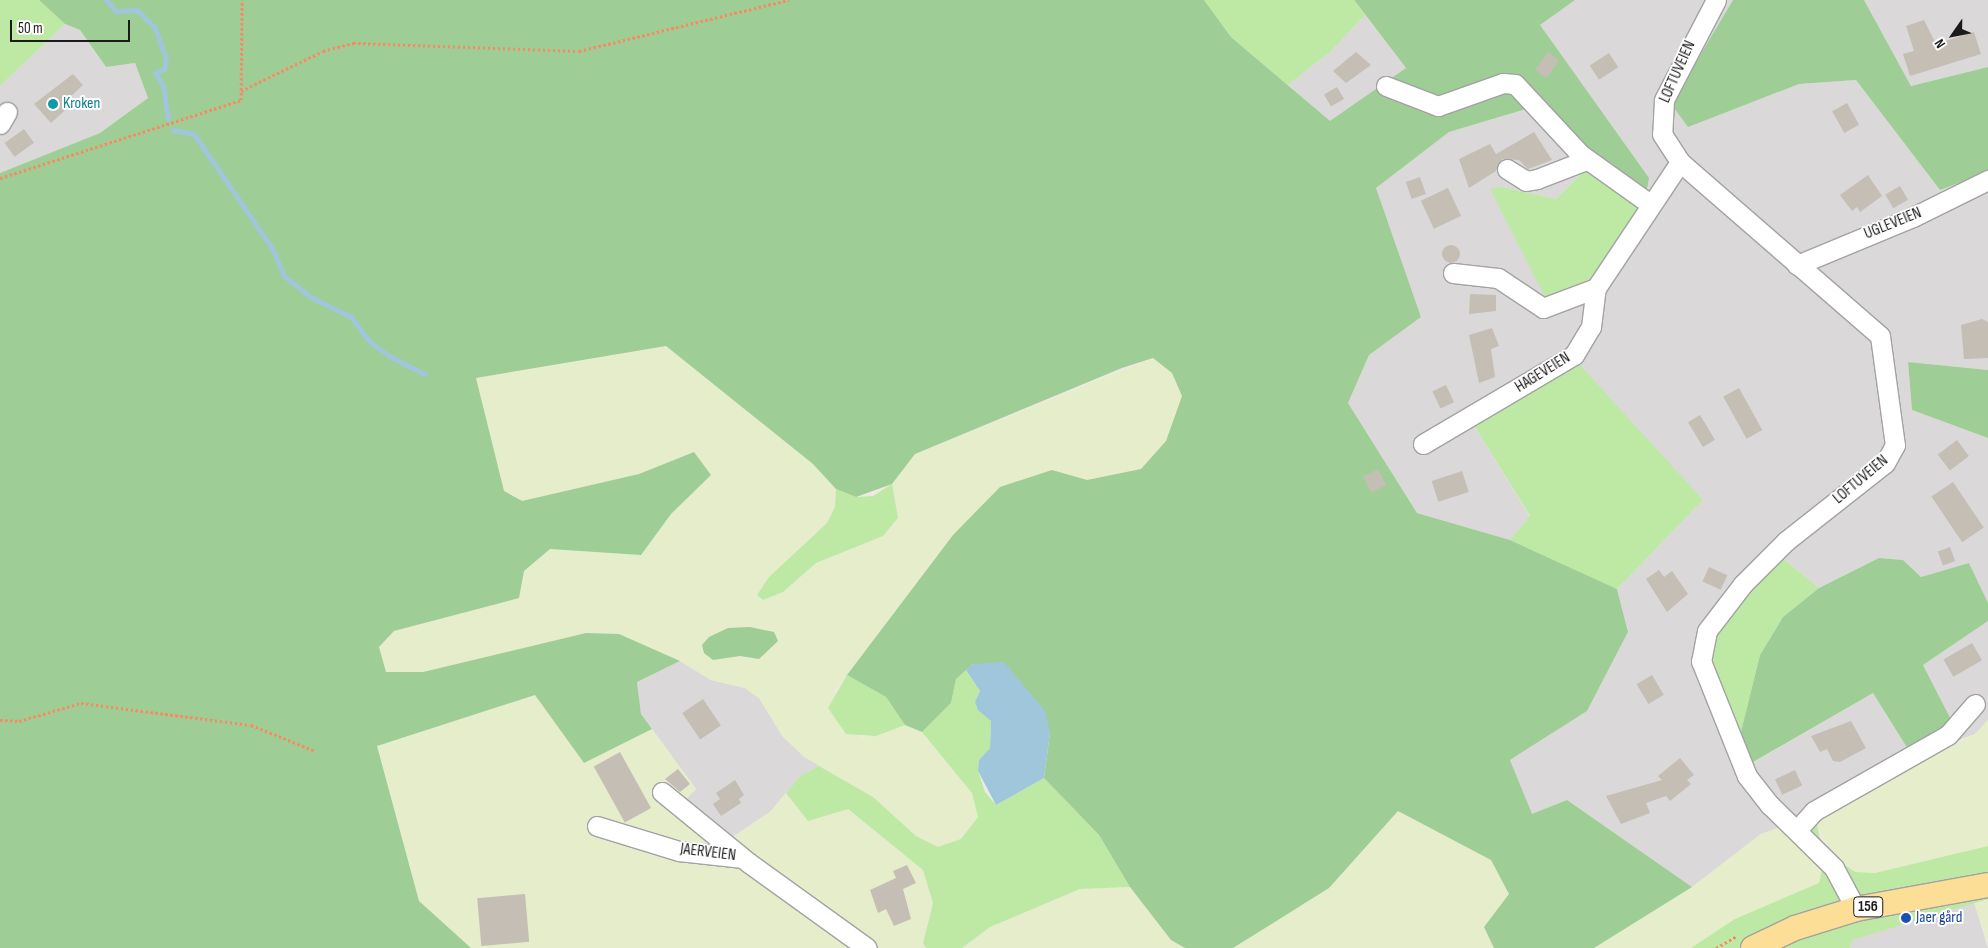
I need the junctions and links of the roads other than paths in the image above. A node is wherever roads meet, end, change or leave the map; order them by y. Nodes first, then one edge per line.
1 (1716, 0) edge
2 (1386, 86) dead end
3 (1586, 160) junction
4 (1680, 162) junction
5 (1507, 170) dead end
6 (1988, 180) edge
7 (1650, 204) junction
8 (1797, 265) junction
9 (1453, 273) dead end
10 (1596, 288) junction
11 (1423, 444) dead end
12 (1975, 704) dead end
13 (662, 792) dead end
14 (598, 826) dead end
15 (1797, 830) junction
16 (745, 858) junction
17 (1988, 884) edge
18 (1856, 909) junction
19 (867, 948) edge
20 (1753, 948) edge

1 - 4 street, LOFTUVEIEN
2 - 3 street
3 - 5 street
3 - 7 street
4 - 7 street, HAGEVEIEN
4 - 8 street, LOFTUVEIEN
6 - 8 street, UGLEVEIEN
7 - 10 street, HAGEVEIEN
8 - 15 street, LOFTUVEIEN
9 - 10 street
10 - 11 street, HAGEVEIEN
12 - 15 street
13 - 16 street, JAERVEIEN
14 - 16 street, JAERVEIEN
15 - 18 street, LOFTUVEIEN
16 - 19 street
17 - 18 main road, 156
18 - 20 main road, 156

